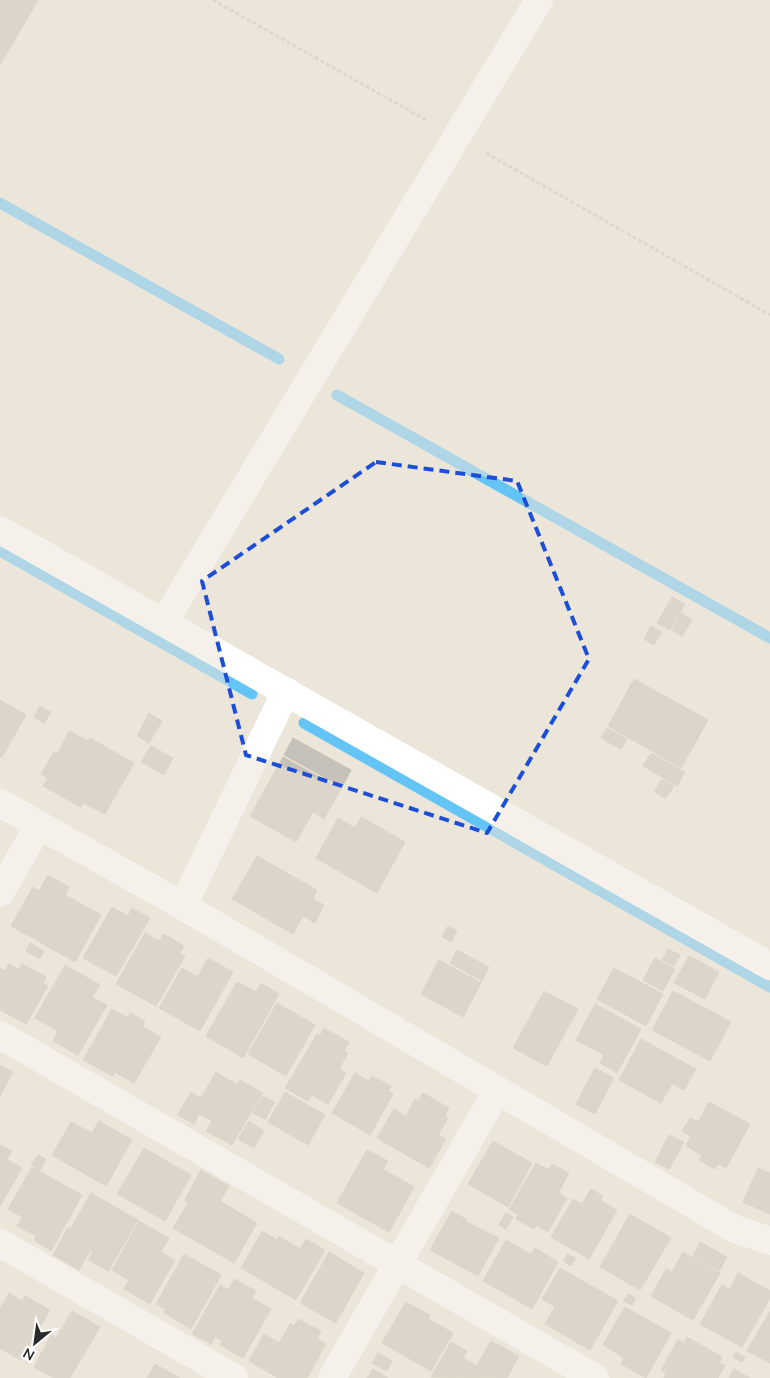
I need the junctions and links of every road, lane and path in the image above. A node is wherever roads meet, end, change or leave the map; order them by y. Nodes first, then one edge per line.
1 (213, 0) edge
2 (539, 0) edge
3 (457, 136) junction
4 (770, 315) edge
5 (0, 530) edge
6 (164, 622) junction
7 (286, 691) junction
8 (0, 803) edge
9 (39, 825) junction
10 (0, 894) edge
11 (183, 906) junction
12 (770, 966) edge
13 (0, 1035) edge
14 (497, 1091) junction
15 (770, 1241) edge
16 (0, 1243) edge
17 (398, 1264) junction
18 (234, 1378) edge
19 (332, 1378) edge
20 (595, 1378) edge

1 - 3 path
2 - 3 street
3 - 4 path
3 - 6 street
5 - 6 street
6 - 7 street
7 - 11 street
7 - 12 street
8 - 9 street
9 - 10 street
9 - 11 street
11 - 14 street
13 - 17 street
14 - 15 street
14 - 17 street
16 - 18 street
17 - 19 street
17 - 20 street

